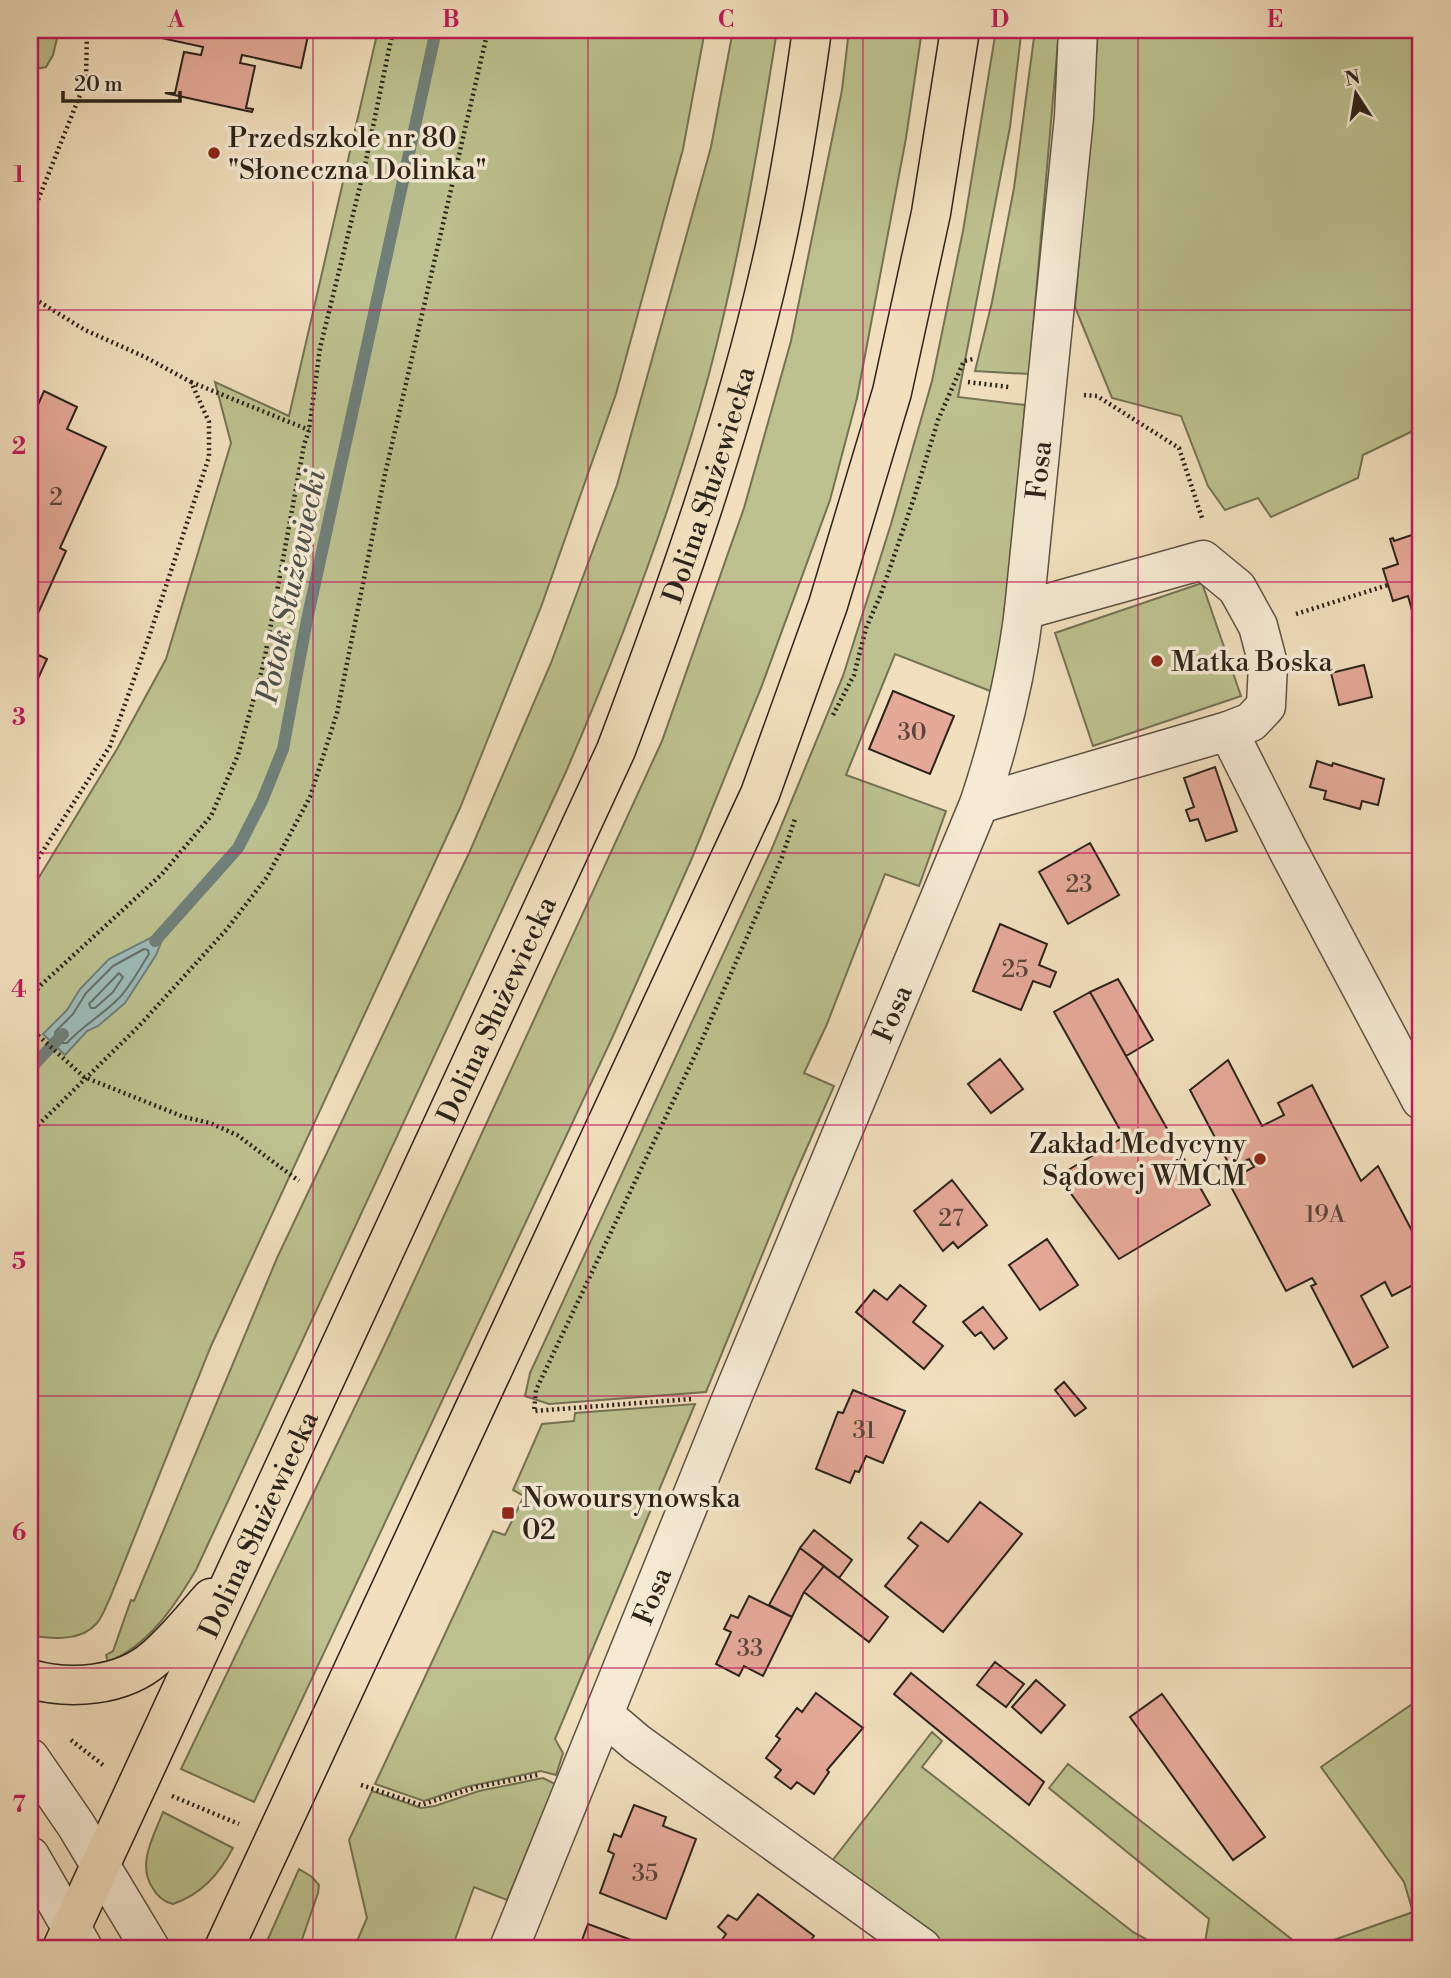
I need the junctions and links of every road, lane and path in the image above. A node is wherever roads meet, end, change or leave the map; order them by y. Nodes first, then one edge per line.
1 (87, 30) edge
2 (393, 30) edge
3 (488, 30) edge
4 (812, 30) edge
5 (960, 30) edge
6 (1078, 30) edge
7 (30, 220) edge
8 (30, 296) edge
9 (973, 359) dead end
10 (964, 361) dead end
11 (191, 382) junction
12 (968, 382) dead end
13 (1013, 387) dead end
14 (1097, 396) dead end
15 (309, 430) junction
16 (1203, 561) junction
17 (1388, 585) dead end
18 (1024, 610) junction
19 (1258, 626) junction
20 (1228, 731) junction
21 (979, 804) junction
22 (30, 871) edge
23 (30, 998) edge
24 (30, 1028) edge
25 (84, 1077) junction
26 (1421, 1100) edge
27 (30, 1133) edge
28 (299, 1181) dead end
29 (733, 1395) junction
30 (534, 1411) dead end
31 (236, 1571) junction
32 (30, 1679) edge
33 (604, 1715) junction
34 (71, 1740) dead end
35 (30, 1758) edge
36 (105, 1766) dead end
37 (361, 1785) dead end
38 (576, 1787) junction
39 (169, 1795) dead end
40 (244, 1827) dead end
41 (30, 1856) edge
42 (100, 1864) junction
43 (72, 1941) edge
44 (150, 1948) edge
45 (224, 1948) edge
46 (509, 1948) edge
47 (922, 1948) edge

1 - 7 path
2 - 15 path
3 - 25 path
4 - 31 main road, Dolina Służewiecka
5 - 45 main road
6 - 18 street, Fosa
8 - 11 path
9 - 10 path
11 - 15 path
11 - 22 path
12 - 13 path
14 - 16 path
15 - 23 path
16 - 18 street
16 - 19 street
17 - 19 path
18 - 21 street, Fosa
19 - 20 street
20 - 21 street
20 - 26 street
21 - 29 street, Fosa
24 - 25 path
25 - 27 path
25 - 28 path
29 - 30 path
29 - 33 street, Fosa
31 - 32 main road
31 - 42 main road, Dolina Służewiecka
33 - 38 street, Fosa
33 - 47 street
34 - 36 path
35 - 42 street
37 - 38 path
38 - 46 street, Fosa
39 - 40 path
41 - 43 street
42 - 43 main road, Dolina Służewiecka
42 - 44 street

